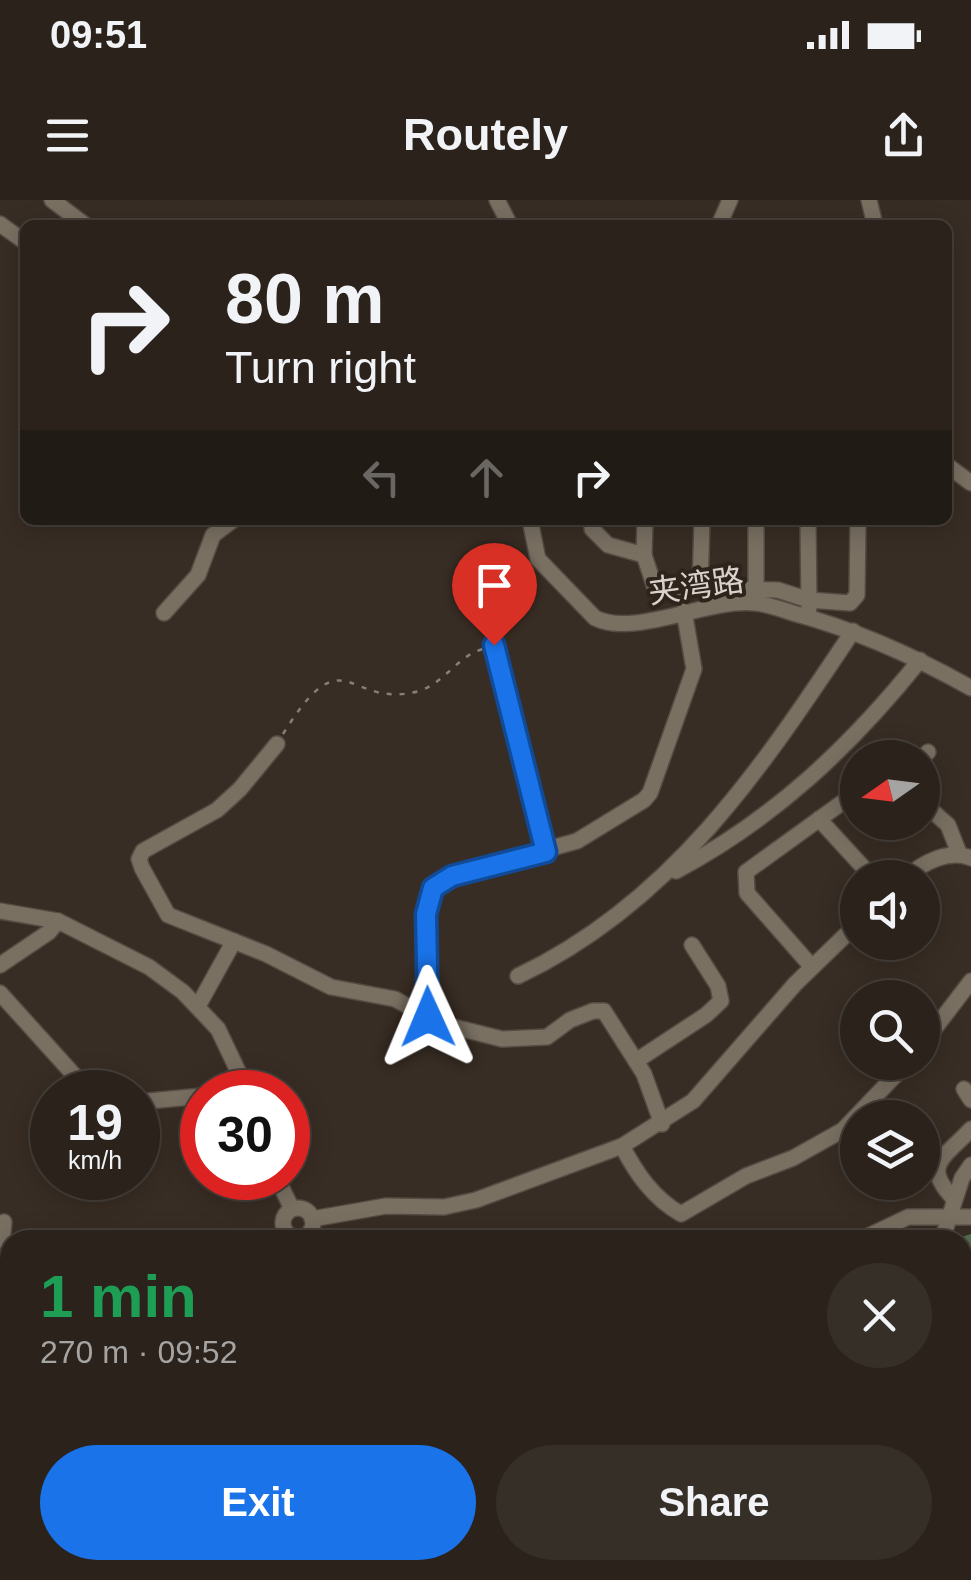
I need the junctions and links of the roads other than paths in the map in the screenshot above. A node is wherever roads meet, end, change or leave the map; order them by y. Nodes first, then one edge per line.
1 (52, 200) edge
2 (78, 220) edge
3 (226, 525) edge
4 (531, 525) edge
5 (592, 525) edge
6 (646, 525) edge
7 (702, 525) edge
8 (756, 525) edge
9 (808, 525) edge
10 (858, 525) edge
11 (644, 555) junction
12 (756, 588) junction
13 (700, 589) junction
14 (809, 600) junction
15 (684, 611) junction
16 (164, 613) dead end
17 (809, 617) junction
18 (853, 631) junction
19 (494, 645) road end
20 (920, 660) junction
21 (971, 688) edge
22 (277, 744) road end
23 (840, 804) edge
24 (940, 818) edge
25 (818, 819) junction
26 (546, 852) junction
27 (965, 856) edge
28 (856, 860) edge
29 (932, 860) edge
30 (662, 879) junction
31 (0, 911) edge
32 (58, 922) junction
33 (234, 941) junction
34 (840, 941) edge
35 (692, 944) dead end
36 (0, 965) edge
37 (812, 968) junction
38 (518, 976) dead end
39 (971, 981) edge
40 (0, 993) edge
41 (198, 1006) junction
42 (428, 1017) junction
43 (940, 1021) edge
44 (636, 1061) junction
45 (70, 1070) edge
46 (238, 1070) edge
47 (891, 1080) edge
48 (662, 1124) junction
49 (971, 1130) edge
50 (622, 1146) junction
51 (971, 1165) edge
52 (288, 1200) edge
53 (954, 1200) junction
54 (292, 1208) junction
55 (947, 1218) junction
56 (971, 1218) edge
57 (312, 1219) junction
58 (4, 1222) dead end
59 (3, 1230) edge
60 (284, 1230) edge
61 (308, 1230) edge
62 (880, 1230) edge
63 (944, 1230) edge

1 - 2 street
3 - 16 street
4 - 15 street, 夹湾路
5 - 11 street
6 - 11 street
7 - 13 street
8 - 12 street
9 - 14 street
10 - 14 street
11 - 13 street
12 - 13 street
12 - 14 street
14 - 17 street
15 - 17 street, 夹湾路
15 - 26 street
17 - 18 street, 夹湾路
18 - 20 street, 夹湾路
18 - 30 street
19 - 26 street
20 - 21 street, 夹湾路
20 - 30 street
22 - 33 street
23 - 25 street
24 - 27 street
25 - 28 street
25 - 37 street
26 - 42 street
27 - 29 street
30 - 38 street
31 - 32 street
32 - 36 street
32 - 41 street
33 - 41 street
33 - 42 street
34 - 37 street
35 - 44 street
37 - 48 street
39 - 43 street
40 - 45 street
41 - 46 street
42 - 44 street
44 - 48 street
47 - 50 street
48 - 50 street
49 - 53 street
50 - 57 street
51 - 53 street
52 - 54 street
53 - 55 street
54 - 57 street
54 - 60 street
55 - 56 street
55 - 62 street
55 - 63 street
57 - 61 street
58 - 59 street

